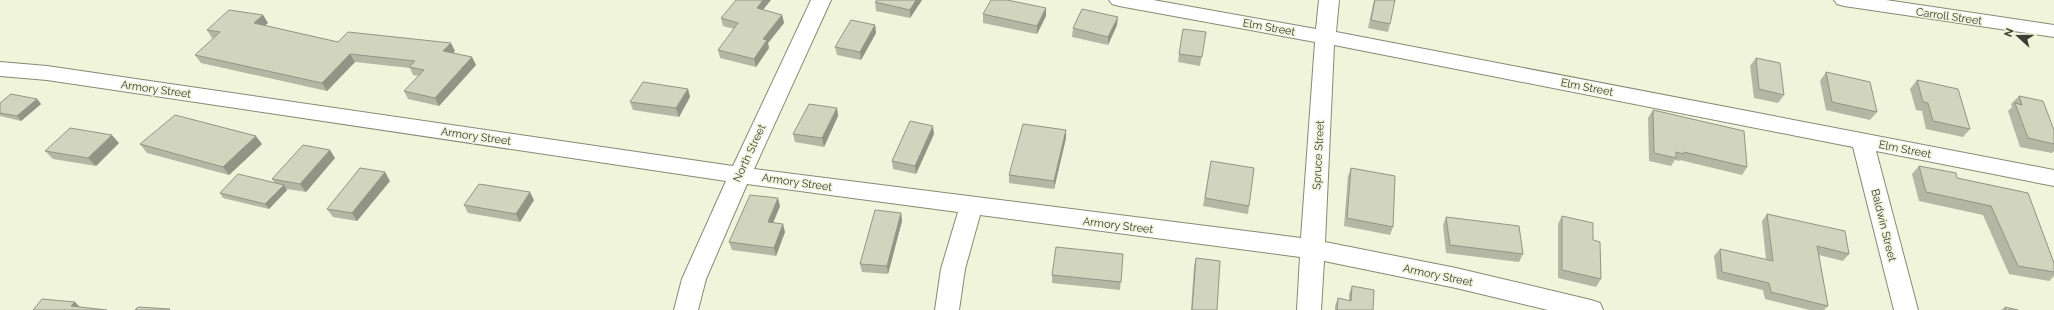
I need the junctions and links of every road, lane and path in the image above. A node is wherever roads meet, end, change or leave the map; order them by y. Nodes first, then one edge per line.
1 (821, 0) edge
2 (1119, 0) edge
3 (1329, 0) edge
4 (1844, 0) edge
5 (2054, 31) edge
6 (1325, 37) junction
7 (0, 69) edge
8 (1862, 140) junction
9 (739, 175) junction
10 (2054, 178) edge
11 (971, 206) junction
12 (1313, 249) junction
13 (686, 310) edge
14 (947, 310) edge
15 (1309, 310) edge
16 (1591, 310) edge
17 (1906, 310) edge

1 - 9 street, North Street
2 - 6 street, Elm Street
3 - 6 street, Spruce Street
4 - 5 street, Carroll Street
6 - 8 street, Elm Street
6 - 12 street, Spruce Street
7 - 9 street, Armory Street
8 - 10 street, Elm Street
8 - 17 street, Baldwin Street
9 - 11 street, Armory Street
9 - 13 street, North Street
11 - 12 street, Armory Street
11 - 14 street
12 - 15 street, Spruce Street
12 - 16 street, Armory Street

